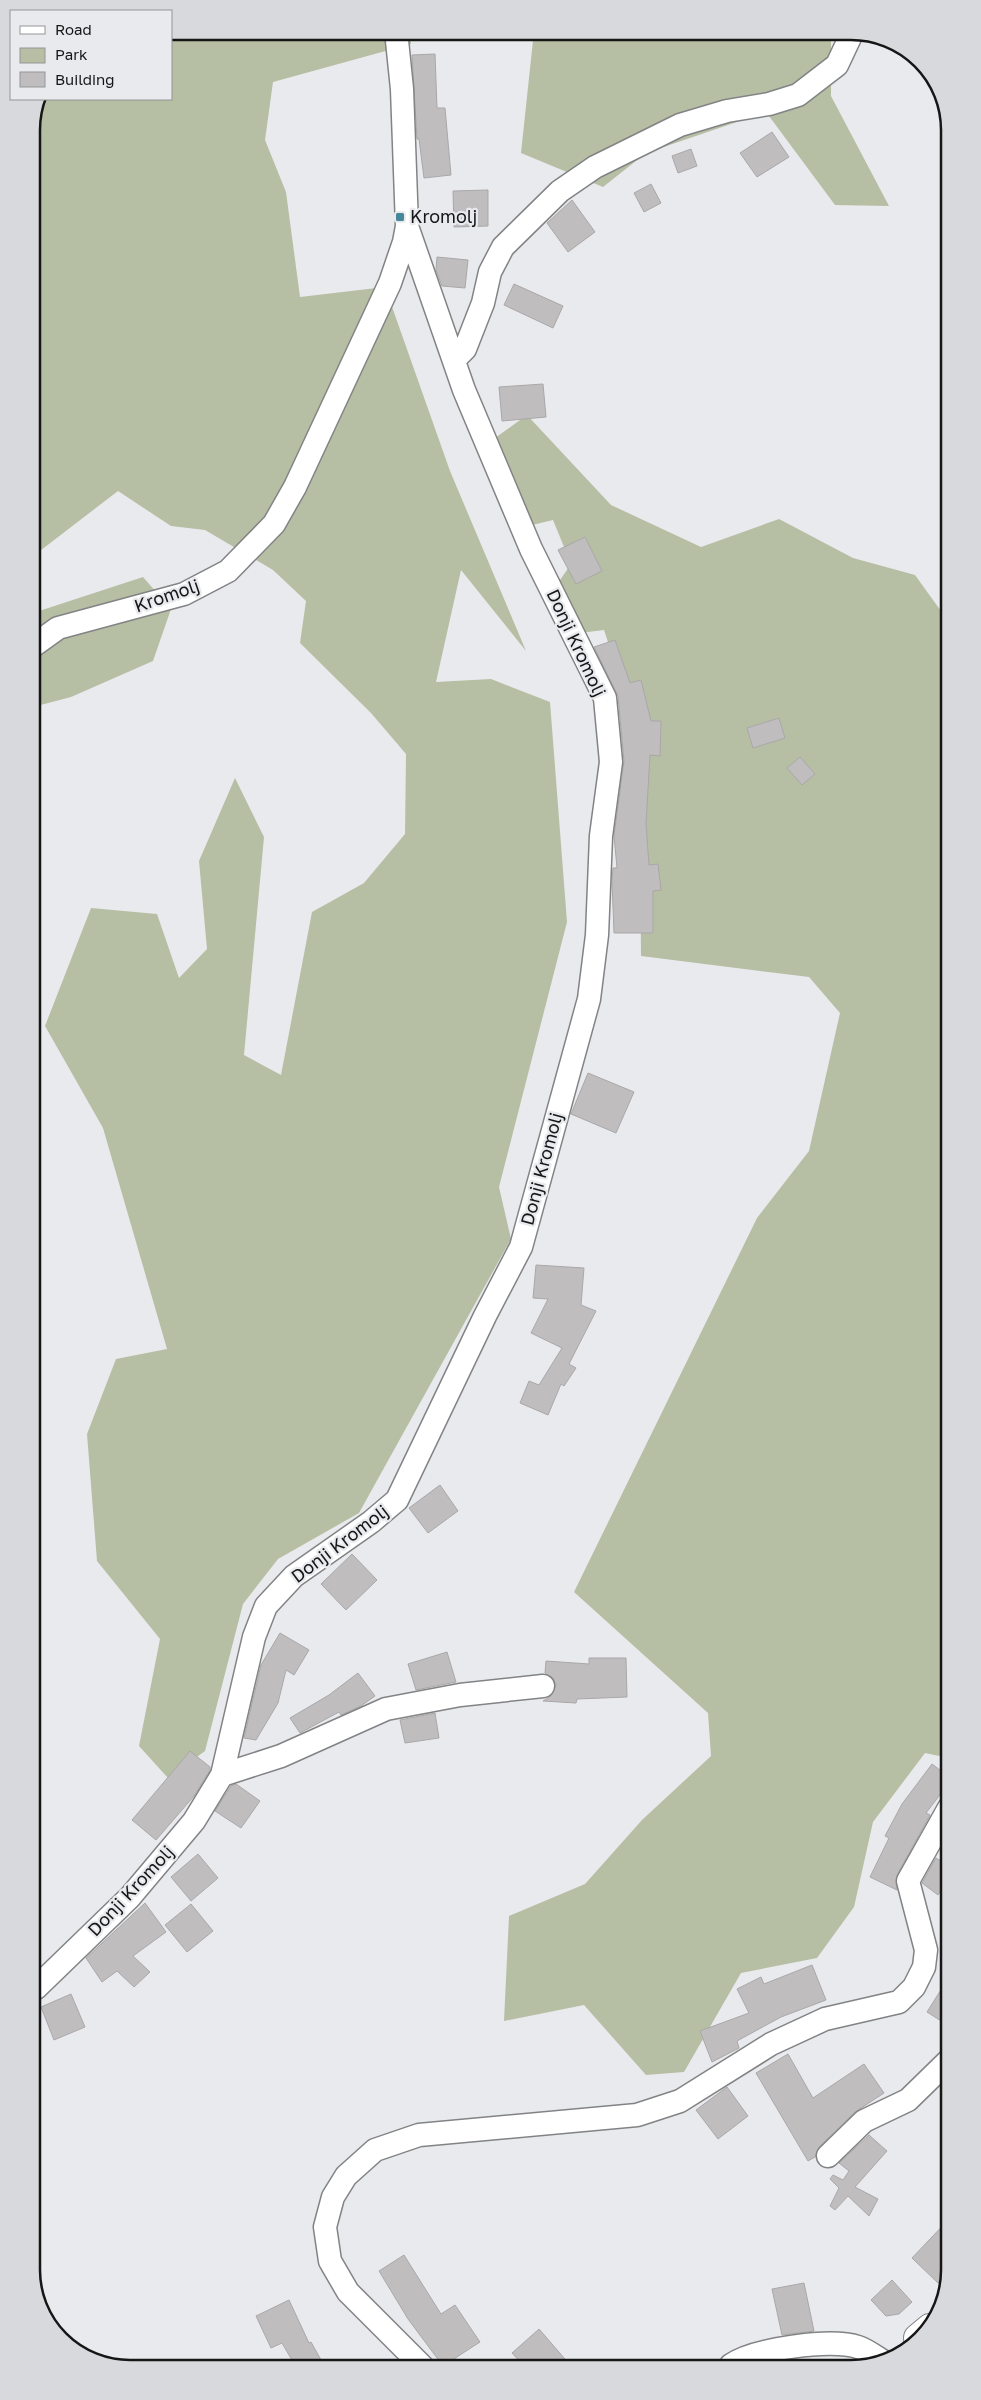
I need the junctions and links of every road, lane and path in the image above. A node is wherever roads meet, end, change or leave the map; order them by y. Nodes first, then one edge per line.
1 (397, 40) edge
2 (849, 40) edge
3 (407, 226) junction
4 (454, 360) junction
5 (40, 641) edge
6 (543, 1686) dead end
7 (222, 1775) junction
8 (941, 1822) edge
9 (40, 1984) edge
10 (941, 2068) edge
11 (828, 2156) dead end
12 (875, 2356) edge
13 (416, 2360) edge
14 (737, 2360) edge

1 - 3 street, Kromolj
2 - 4 street
3 - 4 street, Donji Kromolj
3 - 5 street, Kromolj
4 - 7 street, Donji Kromolj
6 - 7 street
7 - 9 street, Donji Kromolj
8 - 13 street
10 - 11 street
12 - 14 street

